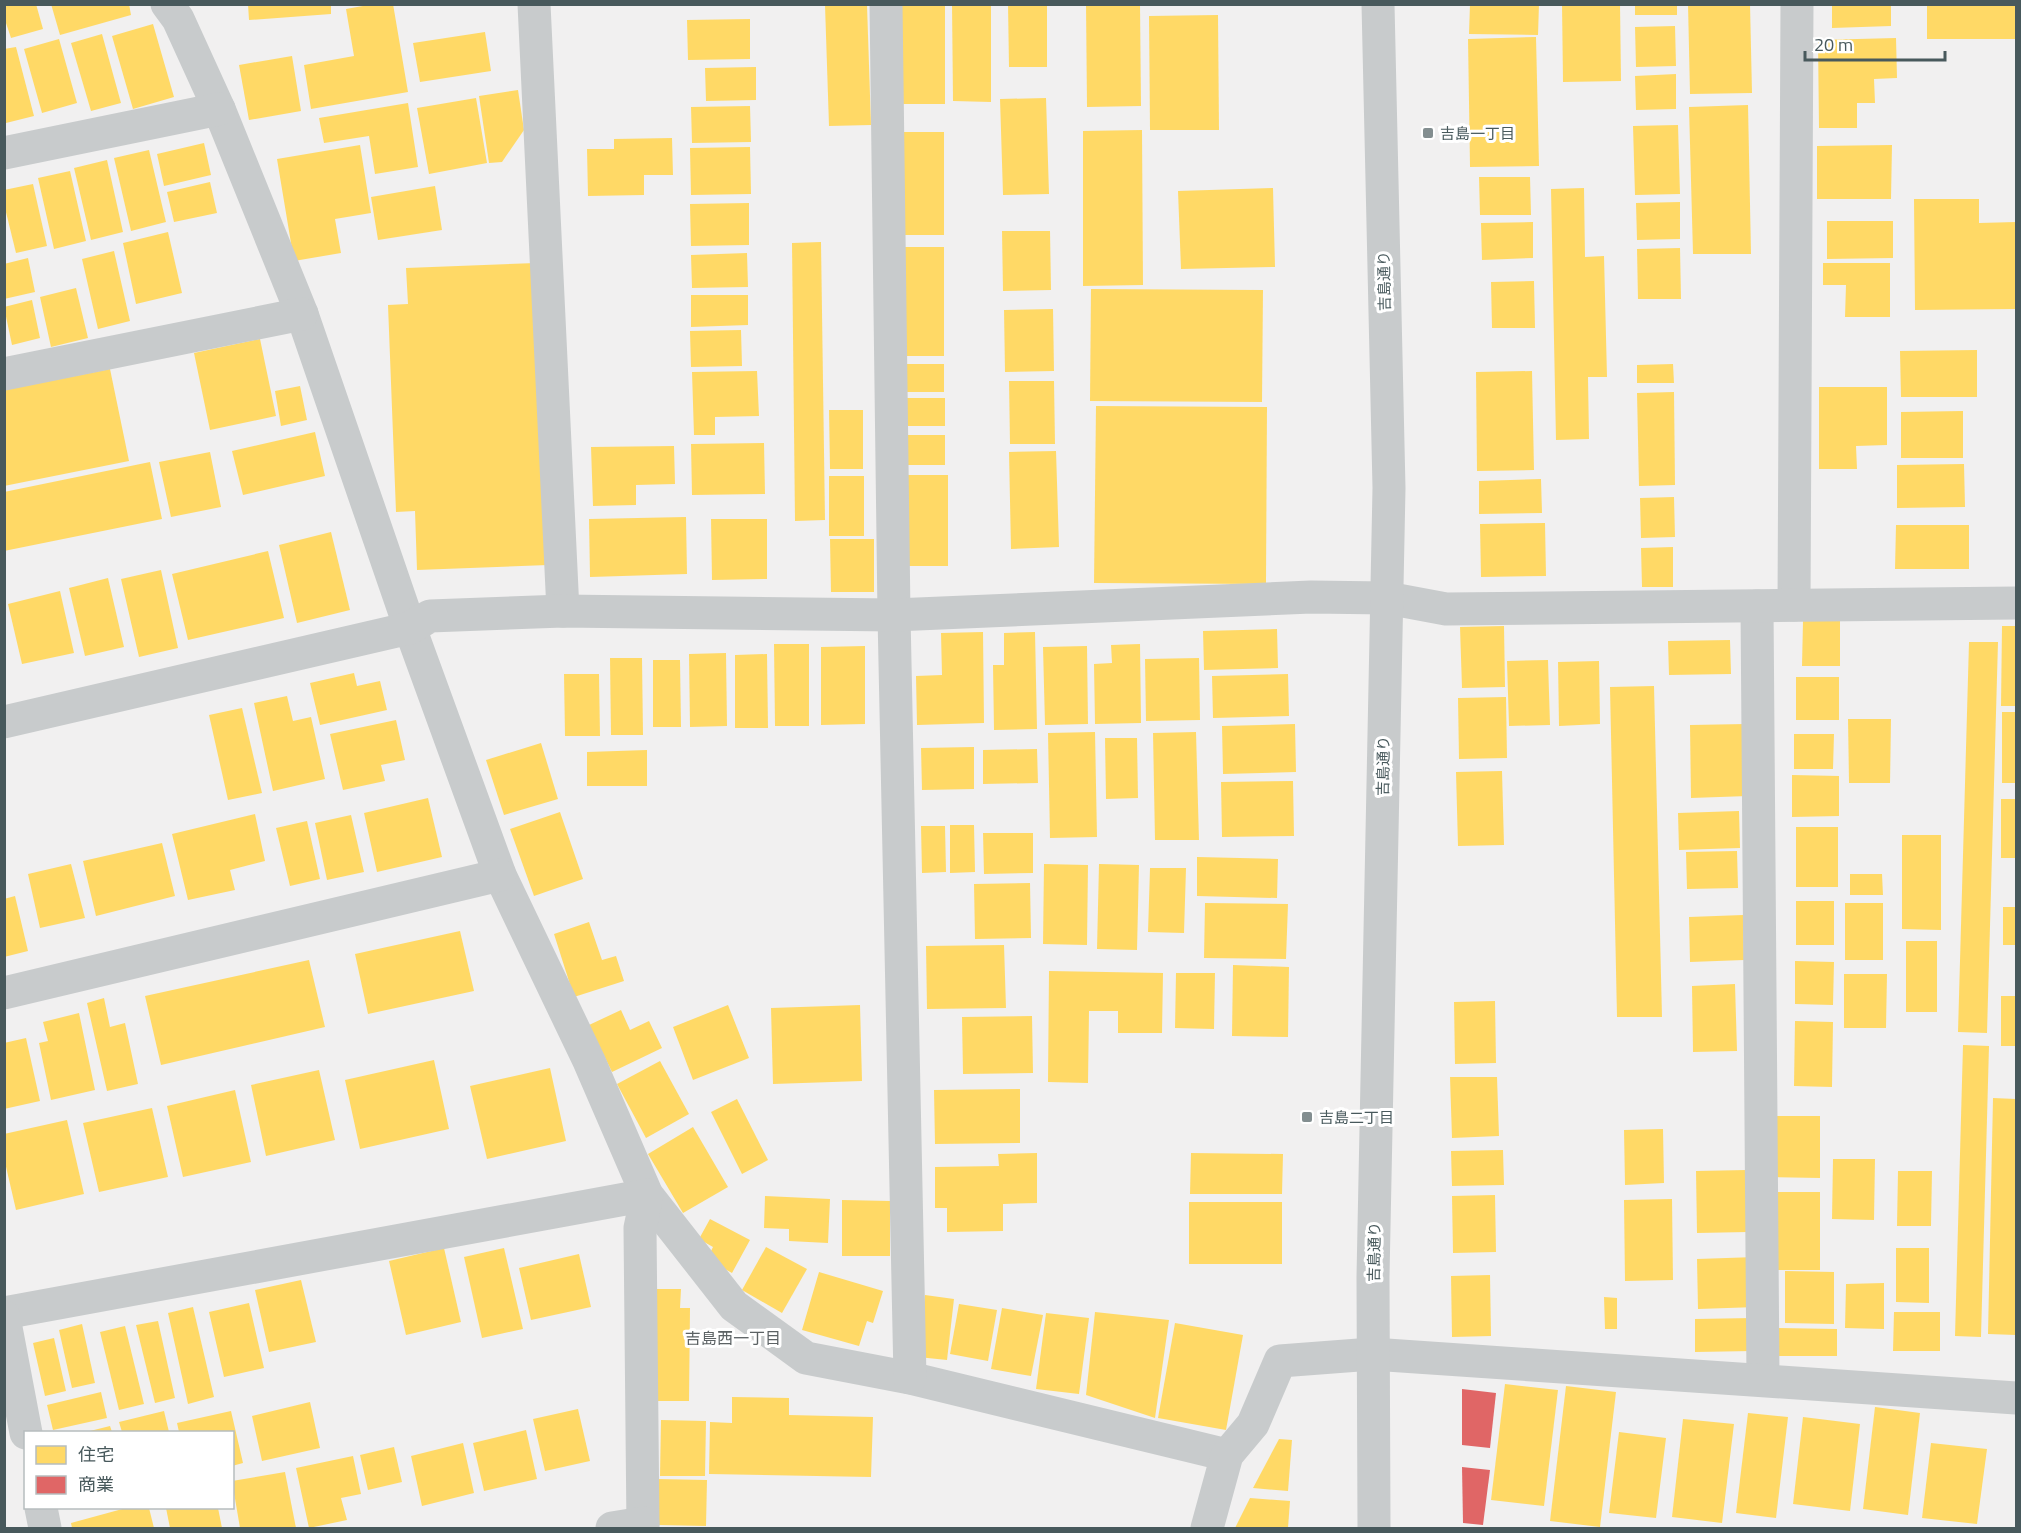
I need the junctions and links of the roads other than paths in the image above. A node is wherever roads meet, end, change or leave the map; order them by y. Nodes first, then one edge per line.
1 (167, 4) edge
2 (534, 4) edge
3 (886, 4) edge
4 (1378, 4) edge
5 (1797, 4) edge
6 (219, 109) junction
7 (4, 153) edge
8 (302, 314) junction
9 (4, 374) edge
10 (1387, 598) junction
11 (2016, 603) edge
12 (1794, 605) junction
13 (1757, 606) junction
14 (563, 611) junction
15 (894, 615) junction
16 (410, 628) junction
17 (4, 722) edge
18 (500, 875) junction
19 (4, 993) edge
20 (647, 1195) junction
21 (4, 1315) edge
22 (1372, 1354) junction
23 (8, 1370) edge
24 (910, 1378) junction
25 (1763, 1380) junction
26 (2016, 1398) edge
27 (25, 1431) edge
28 (1227, 1455) junction
29 (41, 1509) edge
30 (633, 1527) edge
31 (45, 1528) edge
32 (1207, 1528) edge
33 (1374, 1528) edge

1 - 6 street
2 - 14 street
3 - 15 street
4 - 10 street, 吉島通り
5 - 12 street
6 - 7 street
6 - 8 street
8 - 9 street
8 - 16 street
10 - 13 street
10 - 15 street
10 - 22 street, 吉島通り
11 - 12 street
12 - 13 street
13 - 25 street
14 - 15 street
14 - 16 street
15 - 24 street
16 - 17 street
16 - 18 street
18 - 19 street
18 - 20 street
20 - 21 street
20 - 24 street
20 - 30 street
21 - 23 street
22 - 25 street
22 - 28 street
22 - 33 street, 吉島通り
23 - 27 street
24 - 28 street
25 - 26 street
28 - 32 street
29 - 31 street

